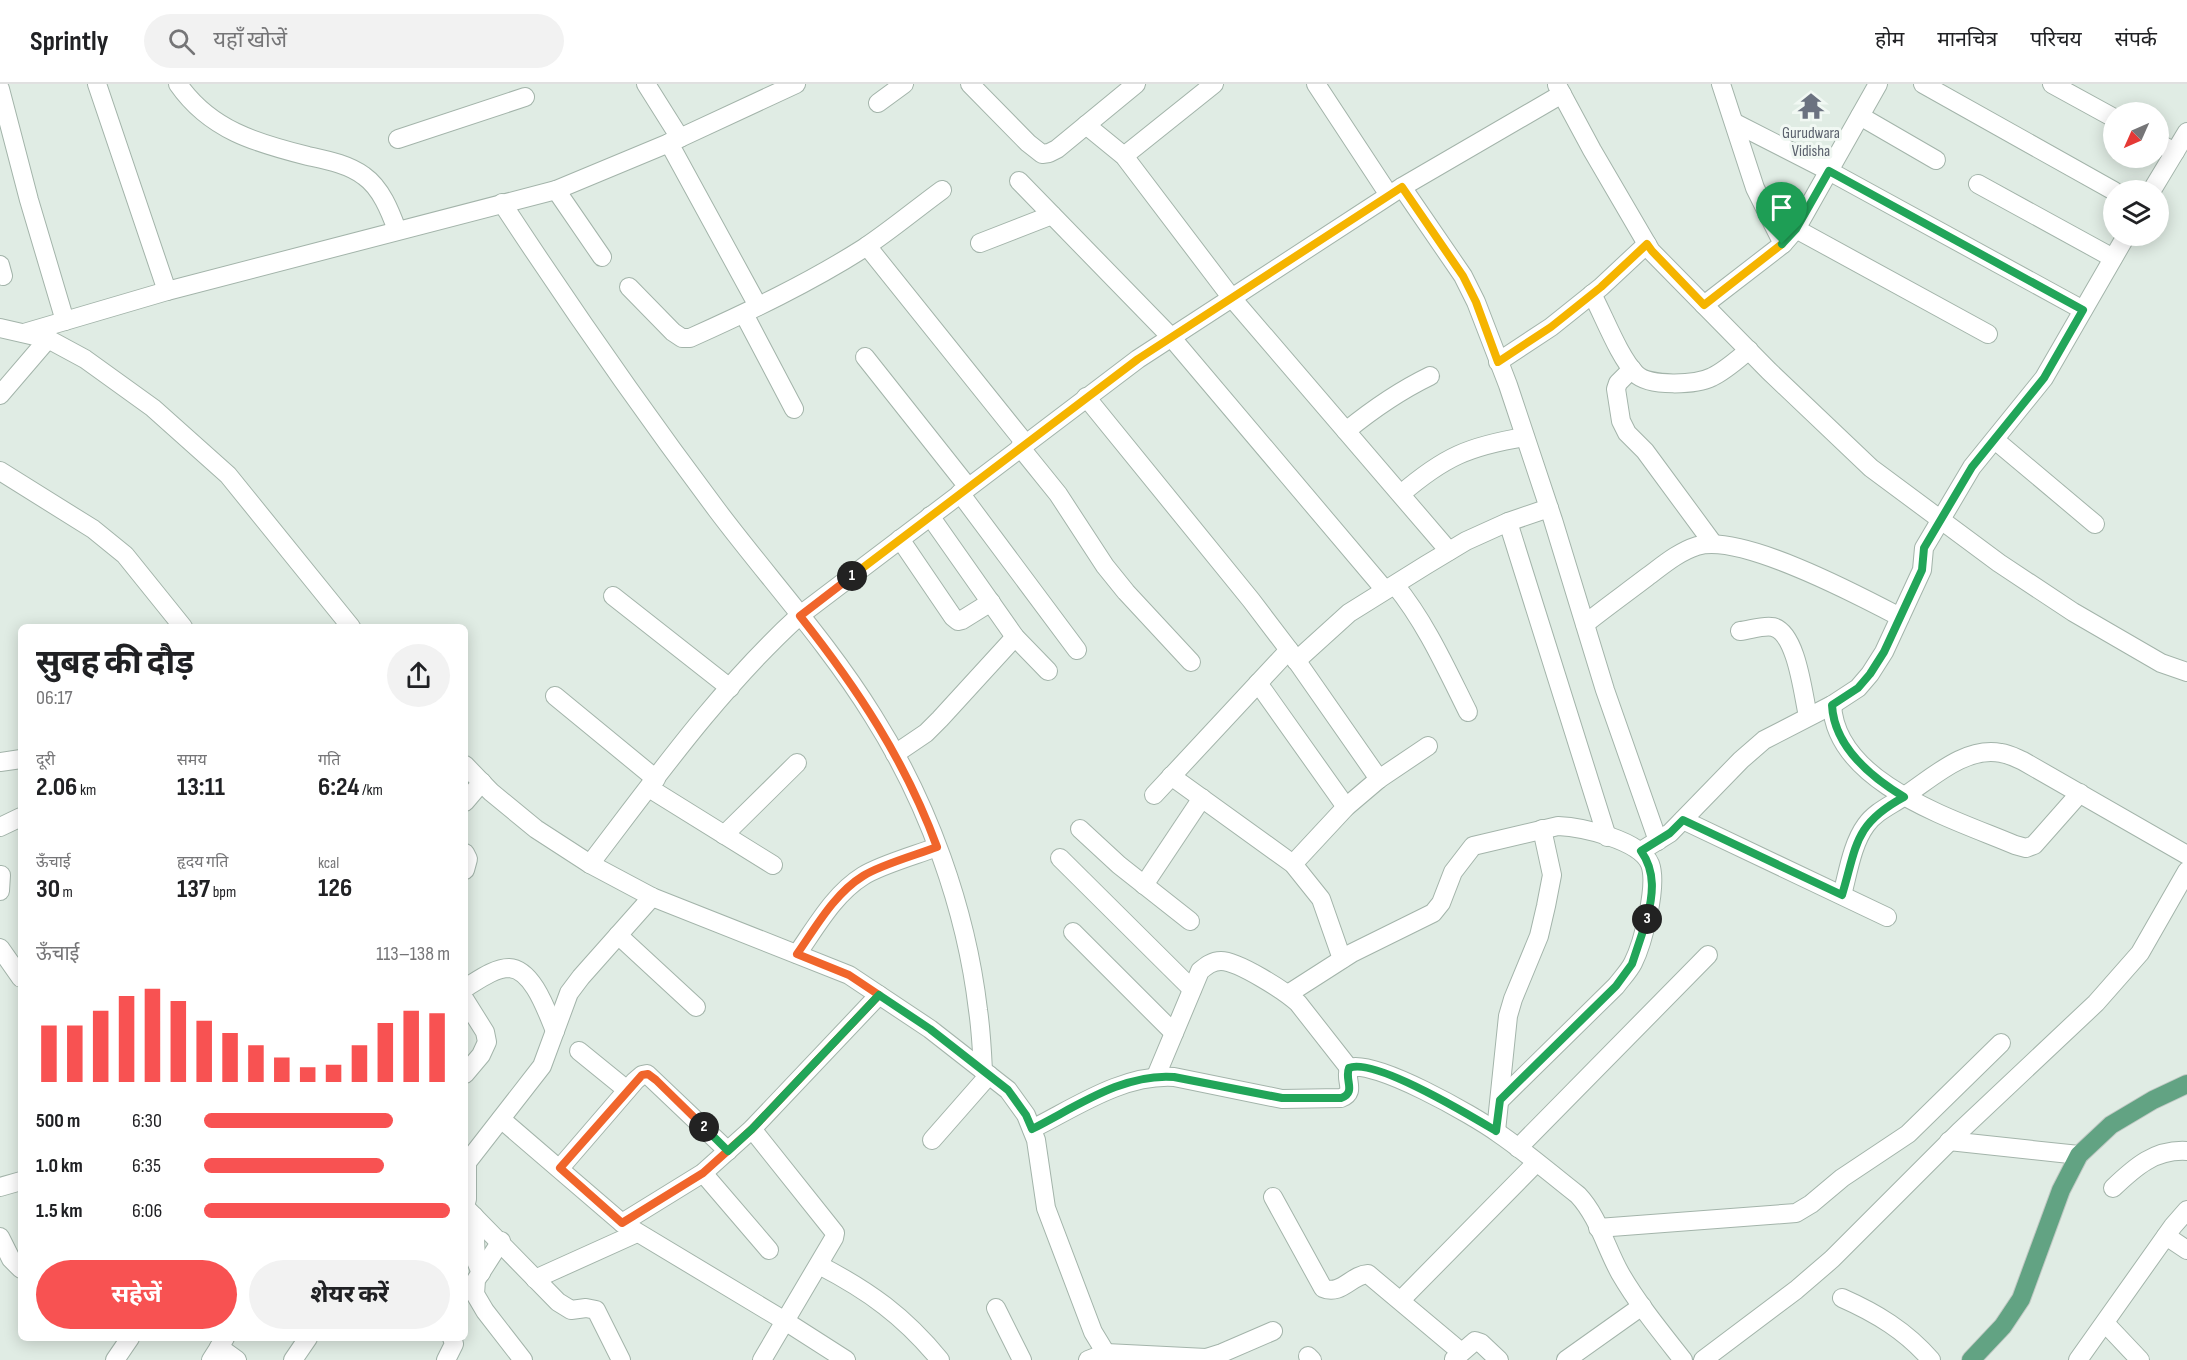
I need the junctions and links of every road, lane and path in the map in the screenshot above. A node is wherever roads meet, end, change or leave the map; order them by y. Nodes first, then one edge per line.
1 (96, 84) edge
2 (178, 84) edge
3 (646, 84) edge
4 (796, 84) edge
5 (904, 84) edge
6 (970, 84) edge
7 (1136, 84) edge
8 (1214, 84) edge
9 (1316, 84) edge
10 (1721, 84) edge
11 (1878, 84) edge
12 (1923, 84) edge
13 (2052, 84) edge
14 (0, 88) edge
15 (1559, 89) edge
16 (525, 97) dead end
17 (878, 102) dead end
18 (2103, 112) edge
19 (1860, 116) junction
20 (1735, 123) junction
21 (1086, 125) junction
22 (2187, 132) edge
23 (398, 139) dead end
24 (675, 141) junction
25 (2169, 149) edge
26 (2175, 152) junction
27 (1124, 156) junction
28 (1936, 160) dead end
29 (1829, 171) junction
30 (2158, 180) edge
31 (1020, 181) dead end
32 (1978, 184) dead end
33 (2103, 185) edge
34 (556, 190) junction
35 (942, 190) dead end
36 (1396, 191) junction
37 (502, 204) junction
38 (1052, 215) junction
39 (1796, 229) junction
40 (397, 230) junction
41 (980, 243) dead end
42 (1647, 244) junction
43 (1782, 244) junction
44 (867, 246) junction
45 (2120, 246) edge
46 (602, 257) dead end
47 (2113, 258) junction
48 (629, 287) dead end
49 (167, 291) junction
50 (1592, 294) junction
51 (1231, 297) junction
52 (1704, 305) junction
53 (751, 310) junction
54 (2083, 310) junction
55 (65, 321) junction
56 (0, 328) edge
57 (24, 333) junction
58 (1988, 334) dead end
59 (1171, 337) junction
60 (48, 339) junction
61 (1749, 350) junction
62 (865, 357) dead end
63 (1498, 362) junction
64 (1632, 369) junction
65 (1430, 376) dead end
66 (0, 395) edge
67 (1086, 397) junction
68 (794, 409) dead end
69 (1347, 431) junction
70 (1525, 437) junction
71 (1995, 440) junction
72 (1023, 445) junction
73 (0, 471) edge
74 (964, 490) junction
75 (1401, 494) junction
76 (1549, 508) junction
77 (930, 516) junction
78 (1508, 522) junction
79 (1941, 522) junction
80 (2095, 524) dead end
81 (900, 539) junction
82 (1712, 542) junction
83 (1449, 551) junction
84 (1390, 588) junction
85 (614, 596) dead end
86 (991, 602) junction
87 (800, 616) junction
88 (1900, 617) junction
89 (181, 624) edge
90 (349, 624) edge
91 (1585, 624) junction
92 (1740, 631) dead end
93 (1016, 637) junction
94 (1077, 650) dead end
95 (1293, 656) junction
96 (1191, 662) dead end
97 (1048, 671) dead end
98 (2187, 672) edge
99 (1258, 683) junction
100 (730, 688) junction
101 (555, 696) dead end
102 (1832, 705) junction
103 (1467, 712) dead end
104 (1808, 716) junction
105 (1428, 746) dead end
106 (895, 754) junction
107 (18, 759) edge
108 (0, 762) edge
109 (797, 763) dead end
110 (468, 768) edge
111 (1171, 776) junction
112 (1379, 779) junction
113 (482, 782) junction
114 (652, 783) junction
115 (2080, 793) junction
116 (1154, 795) dead end
117 (1904, 797) junction
118 (468, 798) edge
119 (1202, 798) junction
120 (1346, 807) junction
121 (18, 819) edge
122 (1683, 820) junction
123 (0, 827) edge
124 (1080, 829) dead end
125 (1542, 829) junction
126 (724, 835) junction
127 (1607, 837) junction
128 (1658, 841) junction
129 (937, 847) junction
130 (1641, 851) junction
131 (2187, 855) edge
132 (1060, 858) dead end
133 (590, 864) junction
134 (1293, 864) junction
135 (773, 865) dead end
136 (2187, 871) edge
137 (1144, 885) junction
138 (1842, 895) junction
139 (652, 897) junction
140 (1887, 917) dead end
141 (1190, 921) dead end
142 (1073, 932) dead end
143 (618, 935) junction
144 (0, 948) edge
145 (797, 954) junction
146 (1708, 955) dead end
147 (1342, 959) junction
148 (18, 974) edge
149 (468, 986) edge
150 (1192, 989) junction
151 (1288, 994) junction
152 (879, 995) junction
153 (468, 1005) edge
154 (696, 1007) dead end
155 (555, 1031) junction
156 (1174, 1033) junction
157 (2001, 1042) dead end
158 (579, 1051) dead end
159 (1349, 1068) junction
160 (468, 1070) edge
161 (986, 1073) junction
162 (1156, 1076) junction
163 (2187, 1084) edge
164 (627, 1090) junction
165 (1500, 1100) junction
166 (501, 1119) junction
167 (752, 1129) junction
168 (1032, 1129) junction
169 (1496, 1131) junction
170 (932, 1140) dead end
171 (1949, 1142) junction
172 (1518, 1148) junction
173 (728, 1151) junction
174 (2187, 1151) edge
175 (2079, 1155) junction
176 (468, 1161) edge
177 (1536, 1163) junction
178 (560, 1168) junction
179 (703, 1173) junction
180 (18, 1181) edge
181 (1, 1182) edge
182 (2114, 1188) dead end
183 (1273, 1197) dead end
184 (468, 1206) edge
185 (2187, 1210) edge
186 (468, 1211) edge
187 (629, 1228) junction
188 (1598, 1228) junction
189 (2166, 1236) junction
190 (0, 1237) edge
191 (501, 1241) junction
192 (770, 1250) dead end
193 (2187, 1250) edge
194 (819, 1265) junction
195 (18, 1266) edge
196 (481, 1273) junction
197 (536, 1279) junction
198 (1842, 1298) dead end
199 (1401, 1300) junction
200 (1642, 1306) junction
201 (996, 1308) dead end
202 (785, 1321) junction
203 (2105, 1323) junction
204 (1273, 1331) dead end
205 (128, 1341) edge
206 (306, 1341) edge
207 (453, 1341) edge
208 (218, 1348) edge
209 (1457, 1356) edge
210 (1108, 1357) edge
211 (115, 1360) edge
212 (237, 1360) edge
213 (293, 1360) edge
214 (446, 1360) edge
215 (524, 1360) edge
216 (621, 1360) edge
217 (762, 1360) edge
218 (846, 1360) edge
219 (940, 1360) edge
220 (1023, 1360) edge
221 (1088, 1360) edge
222 (1498, 1360) edge
223 (1566, 1360) edge
224 (1683, 1360) edge
225 (1703, 1360) edge
226 (1931, 1360) edge
227 (1971, 1360) edge
228 (2078, 1360) edge
229 (2140, 1360) edge

1 - 49 street
2 - 40 street
3 - 24 street
4 - 24 street
5 - 17 street
6 - 21 street
7 - 21 street
8 - 27 street
9 - 36 street
10 - 20 street
11 - 19 street
12 - 33 street
13 - 18 street
14 - 55 street
15 - 36 street
15 - 42 street
16 - 23 street
19 - 28 street
19 - 29 street
20 - 29 street
20 - 43 street
21 - 27 street
22 - 26 street
24 - 34 street
24 - 53 street
25 - 26 street
26 - 30 street
27 - 51 street
29 - 39 street
29 - 54 street
31 - 38 street
32 - 47 street
34 - 37 street
34 - 46 street
35 - 44 street
36 - 51 street
36 - 63 street
37 - 40 street
37 - 87 street
38 - 41 street
38 - 59 street
39 - 43 street
39 - 58 street
40 - 49 street
42 - 50 street
42 - 52 street
43 - 52 street
44 - 53 street
44 - 72 street
45 - 47 street
47 - 54 street
48 - 53 street
49 - 55 street
50 - 63 street
50 - 64 street
51 - 59 street
51 - 69 street
52 - 61 street
53 - 68 street
54 - 71 street
55 - 57 street
56 - 57 street
57 - 60 street
59 - 67 street
59 - 84 street
60 - 66 street
60 - 90 street
61 - 64 street
61 - 79 street
62 - 74 street
63 - 70 street
64 - 82 street
65 - 69 street
67 - 72 street
67 - 95 street
69 - 75 street
70 - 75 street
70 - 76 street
71 - 79 street
71 - 80 street
72 - 74 street
72 - 96 street
73 - 89 street
74 - 77 street
74 - 94 street
75 - 83 street
76 - 78 street
76 - 91 street
77 - 81 street
77 - 86 street
78 - 83 street
78 - 127 street
79 - 88 street
79 - 98 street
81 - 86 street
81 - 87 street
82 - 88 street
82 - 91 street
83 - 84 street
84 - 95 street
84 - 103 street
85 - 100 street
86 - 93 street
87 - 100 street
87 - 106 street
88 - 102 street
91 - 128 street
92 - 104 street
93 - 97 street
93 - 106 street
95 - 99 street
95 - 112 street
99 - 111 street
99 - 120 street
100 - 114 street
101 - 114 street
102 - 104 street
102 - 117 street
104 - 122 street
105 - 112 street
106 - 129 street
107 - 108 street
109 - 126 street
110 - 113 street
111 - 116 street
111 - 119 street
112 - 120 street
113 - 118 street
113 - 133 street
114 - 126 street
114 - 133 street
115 - 117 street
115 - 117 street
115 - 131 street
117 - 138 street
119 - 134 street
119 - 137 street
120 - 134 street
121 - 123 street
122 - 128 street
122 - 138 street
124 - 137 street
125 - 127 street
125 - 147 street
125 - 165 street
126 - 135 street
127 - 130 street
128 - 130 street
129 - 145 street
129 - 161 street
130 - 165 street
132 - 150 street
133 - 139 street
134 - 147 street
136 - 171 street
137 - 141 street
138 - 140 street
139 - 143 street
139 - 145 street
142 - 156 street
143 - 154 street
143 - 155 street
144 - 148 street
145 - 152 street
146 - 172 street
147 - 151 street
149 - 155 street
150 - 151 street
150 - 156 street
151 - 159 street
152 - 161 street
152 - 167 street
153 - 160 street
155 - 166 street
156 - 162 street
157 - 188 street
158 - 164 street
159 - 162 street
159 - 169 street
161 - 168 street
161 - 170 street
162 - 168 street
163 - 175 main road
164 - 173 street
164 - 178 street
165 - 169 street
166 - 176 street
166 - 178 street
167 - 173 street
167 - 194 street
168 - 210 street
169 - 172 street
171 - 175 street
171 - 225 street
172 - 177 street
173 - 179 street
174 - 182 street
175 - 227 main road
177 - 188 street
177 - 199 street
178 - 187 street
179 - 187 street
179 - 192 street
180 - 181 street
183 - 199 street
184 - 191 street
185 - 189 street
186 - 196 street
187 - 197 street
187 - 202 street
188 - 200 street
189 - 193 street
189 - 203 street
190 - 195 street
191 - 196 street
191 - 197 street
194 - 202 street
194 - 219 street
196 - 215 street
197 - 216 street
198 - 226 street
199 - 209 street
200 - 223 street
200 - 224 street
201 - 220 street
202 - 217 street
202 - 218 street
203 - 228 street
203 - 229 street
204 - 210 street
205 - 211 street
206 - 213 street
207 - 214 street
208 - 212 street
209 - 222 street
210 - 221 street

